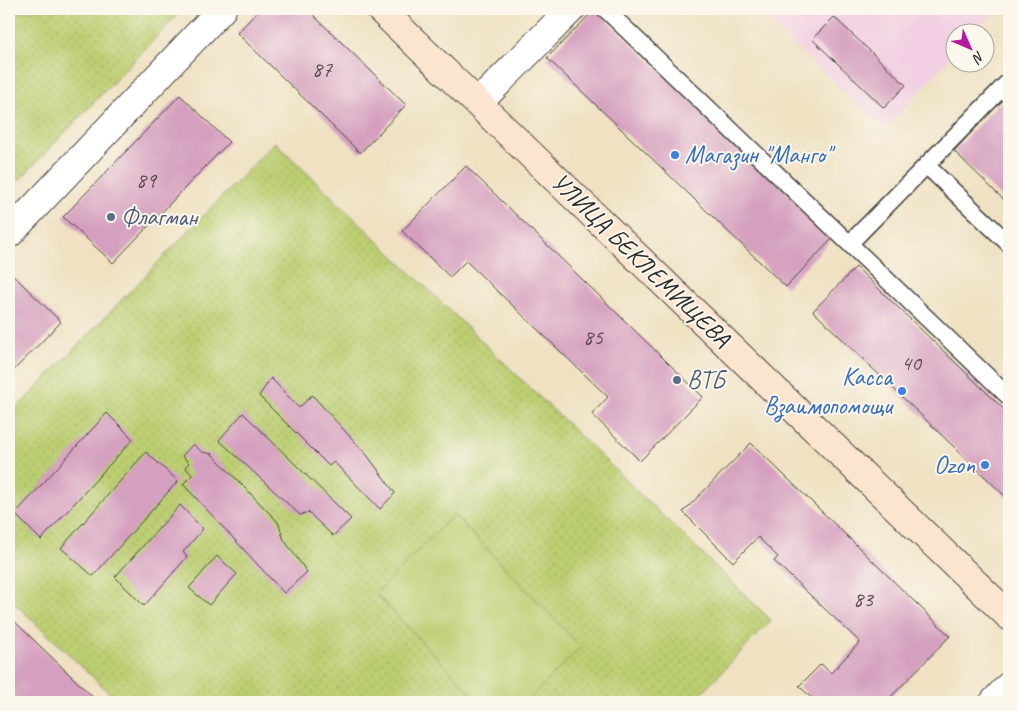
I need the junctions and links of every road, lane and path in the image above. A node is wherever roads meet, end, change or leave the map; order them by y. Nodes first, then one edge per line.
1 (222, 9) edge
2 (380, 9) edge
3 (571, 9) edge
4 (605, 9) edge
5 (1009, 80) edge
6 (478, 103) junction
7 (927, 166) junction
8 (9, 234) edge
9 (850, 244) junction
10 (1009, 244) edge
11 (1009, 397) edge
12 (1009, 616) edge
13 (1009, 686) edge
14 (994, 702) edge

1 - 8 street
2 - 6 main road, УЛИЦА БЕКЛЕМИЩЕВА
3 - 6 street
4 - 9 lane
5 - 7 lane
6 - 12 main road, УЛИЦА БЕКЛЕМИЩЕВА
7 - 9 lane
7 - 10 lane
9 - 11 lane
13 - 14 street

